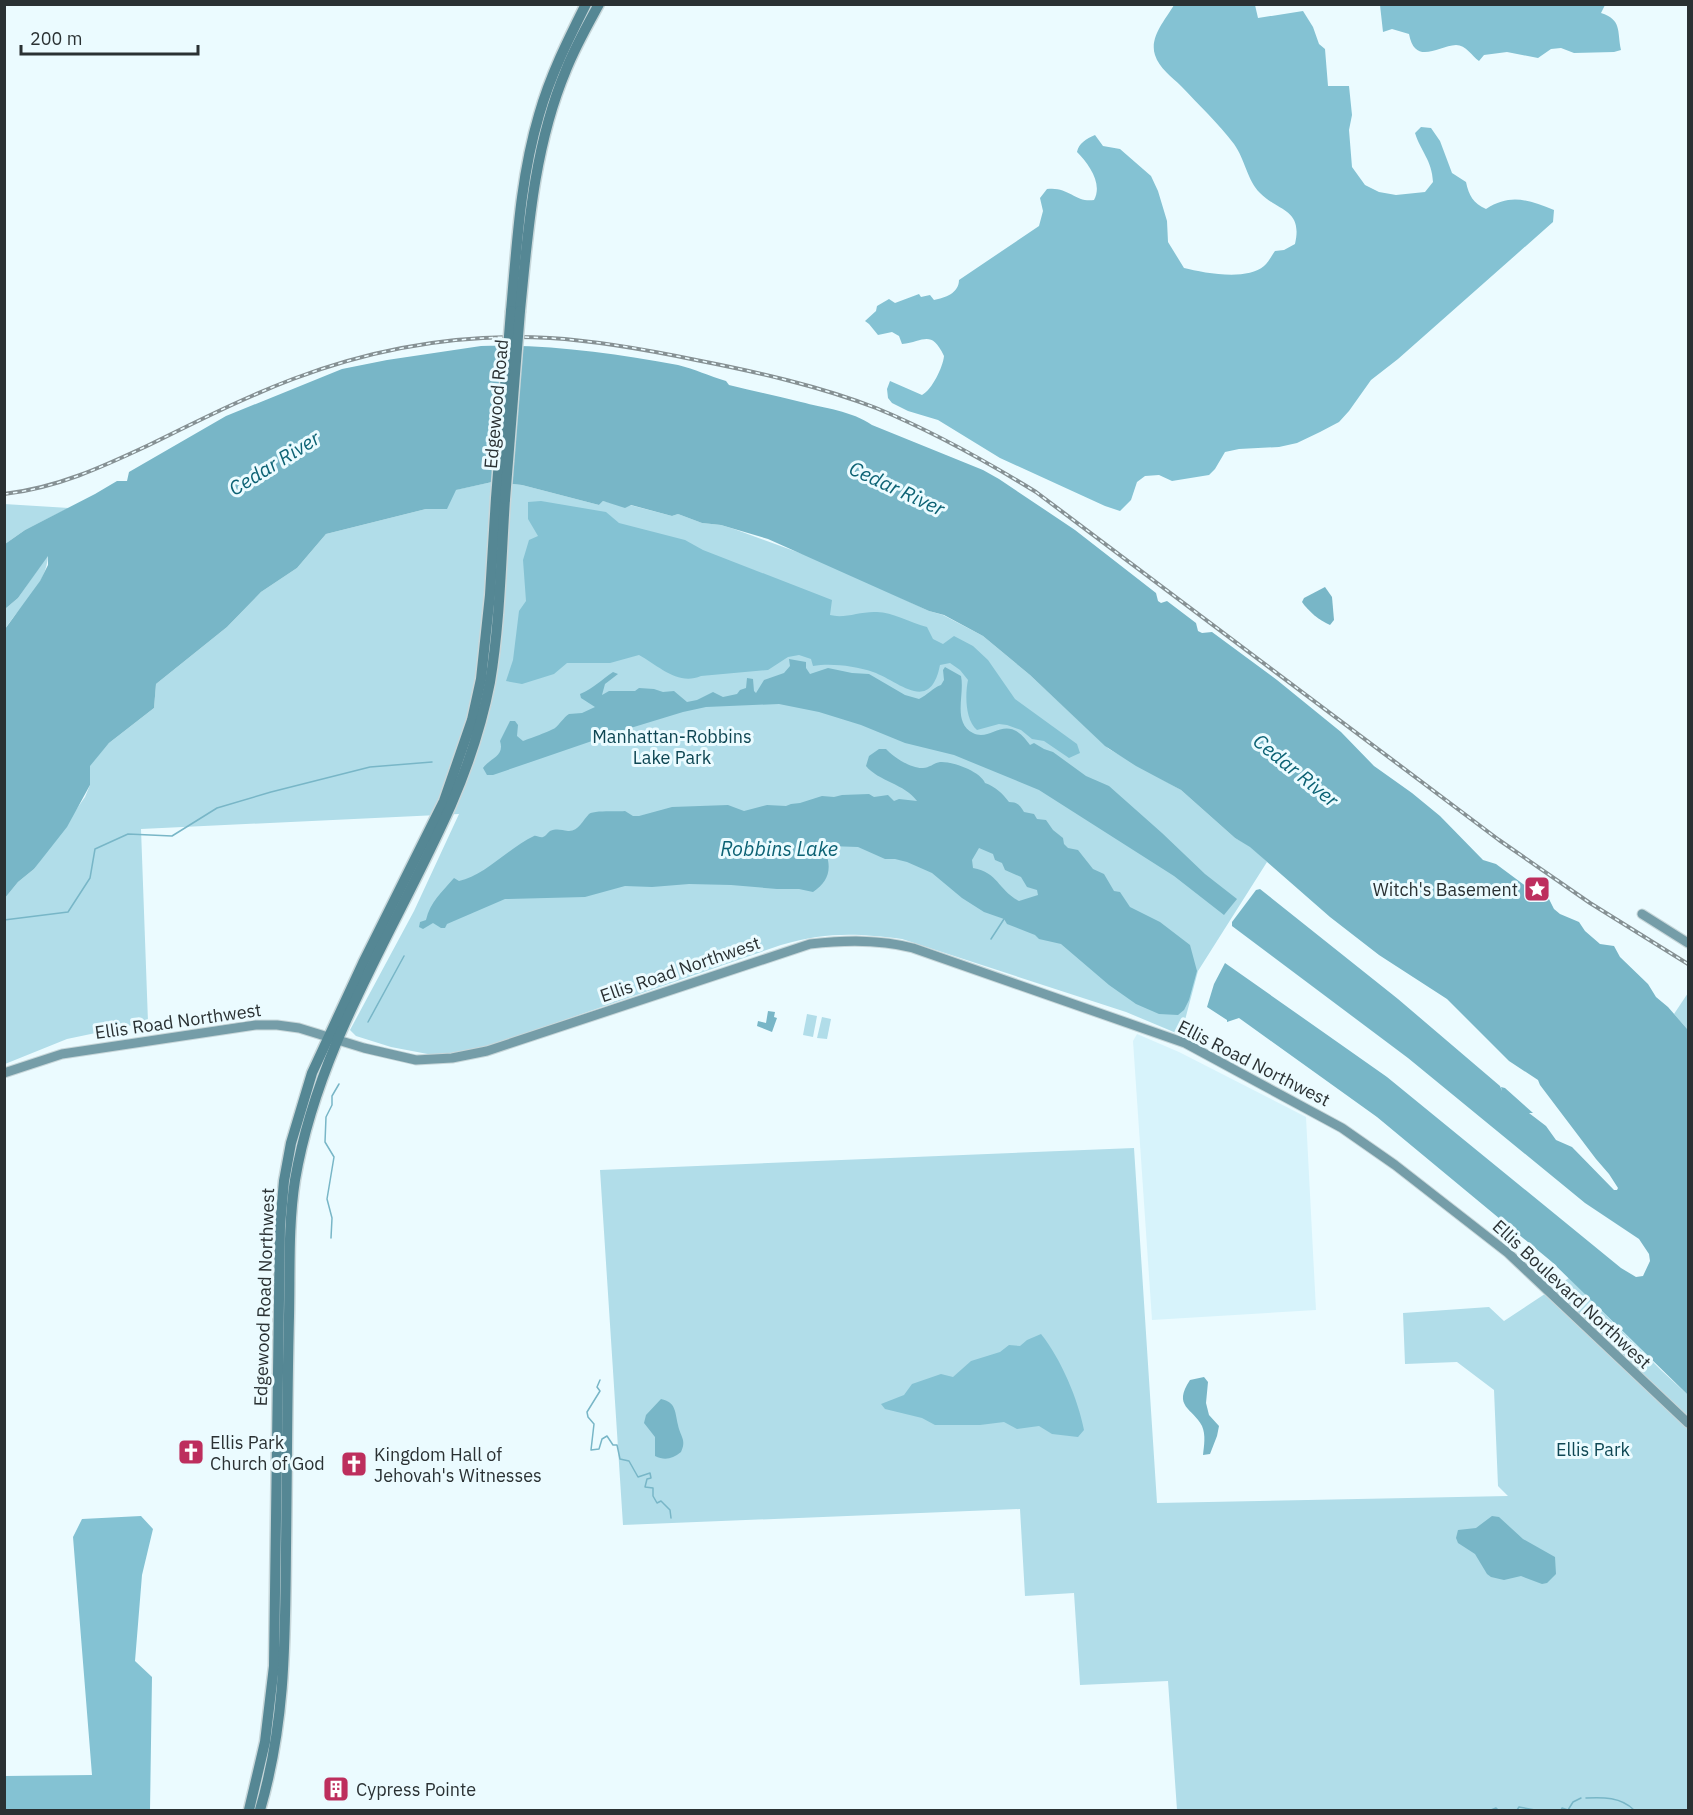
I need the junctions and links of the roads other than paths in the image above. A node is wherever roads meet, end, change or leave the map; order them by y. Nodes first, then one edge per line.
1 (586, 4) edge
2 (599, 4) edge
3 (515, 311) junction
4 (500, 498) joint
5 (1642, 914) dead end
6 (1689, 943) edge
7 (332, 1038) junction
8 (4, 1073) edge
9 (1342, 1128) joint
10 (1689, 1424) edge
11 (249, 1810) edge
12 (260, 1810) edge

1 - 3 main road
2 - 3 main road
3 - 4 main road, Edgewood Road, bridge
4 - 7 main road, Edgewood Road Northwest
5 - 6 street
7 - 8 street, Ellis Road Northwest
7 - 9 street, Ellis Road Northwest
7 - 11 main road, Edgewood Road Northwest
7 - 12 main road, Edgewood Road Northwest
9 - 10 street, Ellis Boulevard Northwest

